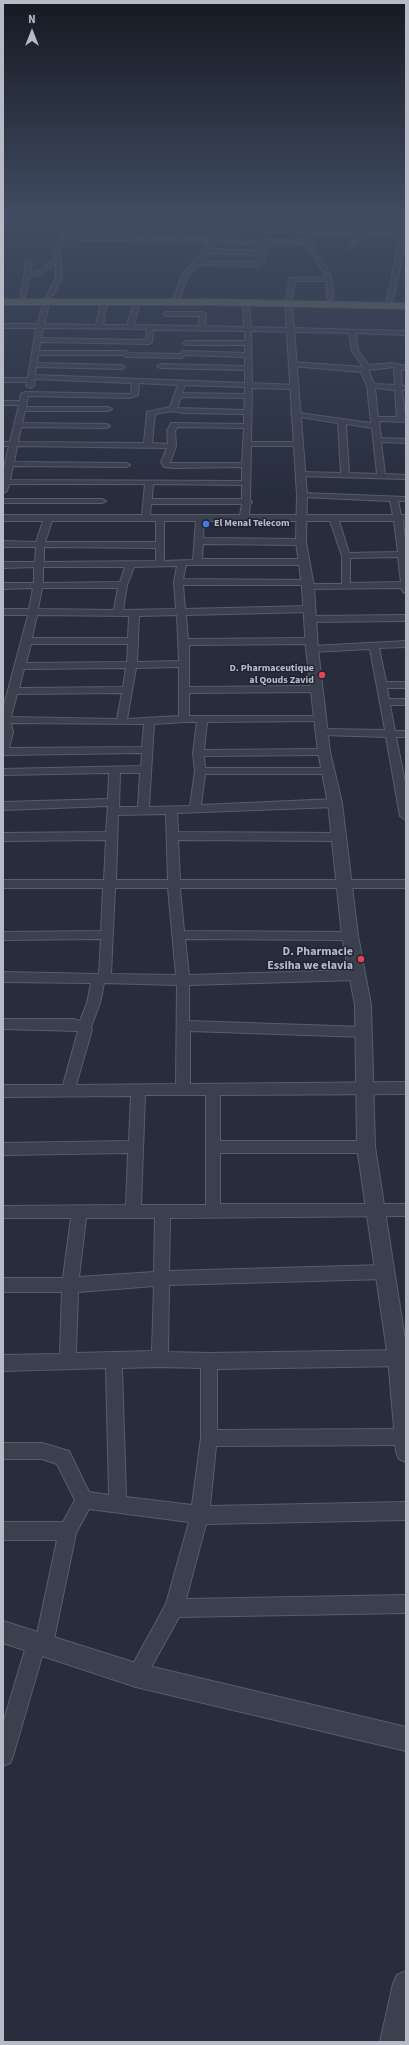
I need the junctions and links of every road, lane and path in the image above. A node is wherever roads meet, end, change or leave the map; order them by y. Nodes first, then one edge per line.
1 (43, 314) edge
2 (104, 314) edge
3 (134, 314) edge
4 (166, 314) edge
5 (203, 314) edge
6 (247, 314) edge
7 (289, 314) edge
8 (3, 326) edge
9 (39, 326) junction
10 (103, 327) junction
11 (130, 327) junction
12 (150, 327) junction
13 (165, 328) junction
14 (187, 328) junction
15 (202, 328) junction
16 (249, 329) junction
17 (291, 329) junction
18 (352, 331) junction
19 (406, 332) edge
20 (36, 340) junction
21 (104, 341) junction
22 (130, 341) junction
23 (186, 343) junction
24 (249, 343) junction
25 (35, 352) junction
26 (126, 354) junction
27 (183, 354) junction
28 (162, 355) junction
29 (249, 355) junction
30 (292, 364) junction
31 (32, 365) junction
32 (160, 366) junction
33 (397, 366) junction
34 (122, 367) junction
35 (181, 367) junction
36 (250, 368) junction
37 (406, 368) edge
38 (366, 369) junction
39 (31, 379) junction
40 (3, 380) edge
41 (119, 380) junction
42 (136, 381) junction
43 (158, 382) junction
44 (182, 383) junction
45 (249, 386) junction
46 (371, 386) junction
47 (293, 388) junction
48 (398, 388) junction
49 (406, 388) edge
50 (29, 394) junction
51 (178, 395) junction
52 (115, 396) junction
53 (249, 396) junction
54 (3, 403) edge
55 (23, 406) junction
56 (108, 409) junction
57 (173, 409) junction
58 (249, 412) junction
59 (295, 414) junction
60 (342, 420) junction
61 (404, 420) edge
62 (375, 423) junction
63 (18, 425) junction
64 (248, 426) junction
65 (105, 436) junction
66 (377, 440) junction
67 (406, 441) edge
68 (3, 444) edge
69 (14, 444) junction
70 (247, 444) junction
71 (297, 444) junction
72 (148, 445) junction
73 (172, 446) junction
74 (127, 455) junction
75 (7, 463) edge
76 (246, 465) junction
77 (174, 466) junction
78 (300, 474) junction
79 (345, 476) junction
80 (381, 476) junction
81 (406, 477) edge
82 (5, 482) junction
83 (124, 482) junction
84 (149, 482) junction
85 (164, 482) junction
86 (247, 482) junction
87 (3, 491) edge
88 (104, 492) junction
89 (302, 495) junction
90 (393, 498) junction
91 (406, 498) edge
92 (3, 501) edge
93 (147, 501) junction
94 (248, 502) junction
95 (3, 518) edge
96 (146, 518) junction
97 (160, 518) junction
98 (200, 518) junction
99 (244, 518) junction
100 (396, 518) junction
101 (406, 518) edge
102 (48, 519) junction
103 (101, 519) junction
104 (300, 519) junction
105 (334, 519) junction
106 (198, 541) junction
107 (300, 542) junction
108 (3, 544) edge
109 (40, 544) junction
110 (160, 544) junction
111 (404, 554) edge
112 (346, 556) junction
113 (197, 562) junction
114 (303, 562) junction
115 (131, 564) junction
116 (160, 564) junction
117 (182, 564) junction
118 (3, 565) edge
119 (38, 565) junction
120 (178, 582) junction
121 (307, 584) junction
122 (123, 585) junction
123 (406, 585) edge
124 (3, 586) edge
125 (38, 586) junction
126 (346, 586) junction
127 (406, 590) edge
128 (3, 612) edge
129 (32, 612) junction
130 (118, 612) junction
131 (181, 612) junction
132 (134, 613) junction
133 (309, 614) junction
134 (406, 618) edge
135 (27, 641) junction
136 (132, 641) junction
137 (184, 642) junction
138 (406, 644) edge
139 (312, 645) junction
140 (374, 646) junction
141 (132, 664) junction
142 (185, 664) junction
143 (21, 666) junction
144 (406, 685) edge
145 (382, 686) junction
146 (317, 689) junction
147 (126, 690) junction
148 (184, 690) junction
149 (14, 691) junction
150 (385, 702) junction
151 (406, 702) edge
152 (4, 720) edge
153 (184, 720) junction
154 (202, 720) junction
155 (121, 722) junction
156 (148, 722) junction
157 (322, 725) junction
158 (391, 734) junction
159 (406, 734) edge
160 (146, 750) junction
161 (3, 752) edge
162 (324, 752) junction
163 (198, 753) junction
164 (115, 770) junction
165 (145, 770) junction
166 (200, 771) junction
167 (327, 771) junction
168 (3, 772) edge
169 (402, 775) edge
170 (335, 803) junction
171 (3, 806) edge
172 (113, 807) junction
173 (195, 808) junction
174 (405, 808) edge
175 (171, 810) junction
176 (143, 811) junction
177 (111, 836) junction
178 (172, 836) junction
179 (3, 837) edge
180 (339, 837) junction
181 (3, 884) edge
182 (108, 884) junction
183 (174, 884) junction
184 (344, 884) junction
185 (406, 884) edge
186 (178, 935) junction
187 (3, 936) edge
188 (106, 936) junction
189 (350, 936) junction
190 (357, 975) junction
191 (3, 977) edge
192 (102, 978) junction
193 (182, 980) junction
194 (3, 1024) edge
195 (184, 1026) junction
196 (84, 1027) junction
197 (364, 1032) junction
198 (364, 1088) junction
199 (406, 1088) edge
200 (213, 1089) junction
201 (68, 1090) junction
202 (183, 1090) junction
203 (3, 1091) edge
204 (138, 1091) junction
205 (135, 1147) junction
206 (213, 1147) junction
207 (366, 1147) junction
208 (3, 1149) edge
209 (79, 1210) junction
210 (375, 1210) junction
211 (406, 1210) edge
212 (133, 1211) junction
213 (3, 1212) edge
214 (163, 1212) junction
215 (213, 1212) junction
216 (385, 1272) junction
217 (162, 1278) junction
218 (3, 1285) edge
219 (70, 1285) junction
220 (402, 1358) edge
221 (114, 1359) junction
222 (160, 1359) junction
223 (68, 1360) junction
224 (209, 1361) junction
225 (3, 1363) edge
226 (209, 1438) junction
227 (405, 1444) edge
228 (3, 1451) edge
229 (84, 1500) junction
230 (118, 1504) junction
231 (406, 1511) edge
232 (200, 1515) junction
233 (3, 1531) edge
234 (68, 1531) junction
235 (406, 1604) edge
236 (174, 1608) junction
237 (3, 1632) edge
238 (40, 1643) junction
239 (136, 1675) junction
240 (406, 1739) edge
241 (3, 1756) edge
242 (406, 1984) edge
243 (394, 2042) edge

1 - 9 street
2 - 10 street
3 - 11 street
4 - 13 street
5 - 15 street
6 - 16 street
7 - 17 street
8 - 9 street
9 - 10 street
9 - 20 street
10 - 11 street
10 - 21 street
11 - 12 street
12 - 13 street
12 - 22 street
13 - 14 street
14 - 15 street
14 - 23 street
15 - 16 street
16 - 17 street
16 - 24 street
17 - 18 street
17 - 30 street
18 - 19 street
18 - 38 street
20 - 21 street
20 - 25 street
21 - 22 street
22 - 26 street
23 - 24 street
23 - 27 street
24 - 29 street
25 - 26 street
25 - 31 street
26 - 28 street
26 - 34 street
27 - 28 street
27 - 29 street
27 - 35 street
28 - 32 street
29 - 36 street
30 - 38 street
30 - 47 street
31 - 34 street
31 - 39 street
32 - 35 street
32 - 43 street
33 - 37 street
33 - 38 street
33 - 48 street
34 - 41 street
35 - 36 street
36 - 45 street
38 - 46 street
39 - 40 street
39 - 41 street
39 - 50 street
41 - 42 street
41 - 52 street
42 - 43 street
42 - 52 street
43 - 44 street
44 - 45 street
44 - 51 street
45 - 47 street
45 - 53 street
46 - 48 street
46 - 62 street
47 - 59 street
48 - 49 street
48 - 61 street
50 - 52 street
50 - 55 street
51 - 53 street
51 - 57 street
52 - 56 street
53 - 58 street
54 - 55 street
55 - 56 street
55 - 63 street
56 - 65 street
57 - 58 street
57 - 72 street
58 - 64 street
59 - 60 street
59 - 71 street
60 - 62 street
60 - 79 street
61 - 62 street
62 - 66 street
63 - 65 street
63 - 69 street
64 - 70 street
64 - 73 street
65 - 69 street
65 - 74 street
66 - 67 street
66 - 80 street
68 - 69 street
69 - 75 street
70 - 71 street
70 - 76 street
71 - 78 street
72 - 73 street
72 - 74 street
73 - 77 street
74 - 75 street
74 - 83 street
75 - 82 street
76 - 77 street
76 - 86 street
77 - 85 street
78 - 79 street
78 - 89 street
79 - 80 street
80 - 81 street
82 - 87 street
82 - 88 street
83 - 84 street
83 - 88 street
84 - 85 street
84 - 93 street
85 - 86 street
86 - 94 street
88 - 92 street
88 - 103 street
89 - 90 street
89 - 104 street
90 - 91 street
90 - 100 street
93 - 94 street
93 - 96 street
94 - 99 street
95 - 102 street
96 - 97 street
96 - 103 street
97 - 98 street
97 - 110 street
98 - 99 street
98 - 106 street
99 - 104 street
100 - 101 street
100 - 105 street
100 - 111 street
102 - 103 street
102 - 109 street
104 - 105 street
104 - 107 street
105 - 112 street
106 - 107 street
106 - 113 street
107 - 114 street
108 - 109 street
109 - 110 street
109 - 119 street
110 - 116 street
111 - 112 street
111 - 123 street
112 - 126 street
113 - 114 street
113 - 117 street
114 - 121 street
115 - 116 street
115 - 119 street
115 - 122 street
116 - 117 street
117 - 120 street
118 - 119 street
119 - 125 street
120 - 121 street
120 - 131 street
121 - 126 street
121 - 133 street
122 - 125 street
122 - 130 street
123 - 126 street
123 - 127 street
124 - 125 street
125 - 129 street
128 - 129 street
129 - 130 street
129 - 135 street
130 - 132 street
131 - 132 street
131 - 133 street
131 - 137 street
132 - 136 street
133 - 134 street
133 - 139 street
135 - 136 street
135 - 143 street
136 - 141 street
137 - 139 street
137 - 142 street
138 - 140 street
139 - 140 street
139 - 146 street
140 - 145 street
141 - 142 street
141 - 143 street
141 - 147 street
142 - 148 street
143 - 149 street
144 - 145 street
145 - 150 street
146 - 148 street
146 - 157 street
147 - 149 street
147 - 155 street
148 - 153 street
149 - 152 street
150 - 151 street
150 - 158 street
152 - 155 street
152 - 161 street
153 - 154 street
153 - 156 street
154 - 157 street
154 - 163 street
155 - 156 street
156 - 160 street
157 - 158 street
157 - 162 street
158 - 159 street
158 - 169 street
160 - 161 street
160 - 165 street
162 - 163 street
162 - 167 street
163 - 166 street
164 - 165 street
164 - 168 street
164 - 172 street
165 - 176 street
166 - 167 street
166 - 173 street
167 - 170 street
169 - 174 street
170 - 173 street
170 - 180 street
171 - 172 street
172 - 176 street
172 - 177 street
173 - 175 street
175 - 176 street
175 - 178 street
177 - 179 street
177 - 182 street
178 - 180 street
178 - 183 street
180 - 184 street
181 - 182 street
182 - 183 street
182 - 188 street
183 - 184 street
183 - 186 street
184 - 185 street
184 - 189 street
186 - 189 street
186 - 193 street
187 - 188 street
188 - 192 street
189 - 190 street
190 - 193 street
190 - 197 street
191 - 192 street
192 - 193 street
192 - 196 street
193 - 195 street
194 - 196 street
195 - 197 street
195 - 202 street
196 - 201 street
197 - 198 street
198 - 199 street
198 - 200 street
198 - 207 street
200 - 202 street
200 - 206 street
201 - 203 street
201 - 204 street
202 - 204 street
204 - 205 street
205 - 208 street
205 - 212 street
206 - 207 street
206 - 215 street
207 - 210 street
209 - 212 street
209 - 213 street
209 - 219 street
210 - 211 street
210 - 215 street
210 - 216 street
212 - 214 street
214 - 215 street
214 - 217 street
216 - 217 street
216 - 220 street
217 - 219 street
217 - 222 street
218 - 219 street
219 - 223 street
220 - 224 street
220 - 227 street
221 - 222 street
221 - 223 street
221 - 230 street
222 - 224 street
223 - 225 street
224 - 226 street
226 - 227 street
226 - 232 street
228 - 229 street
229 - 230 street
229 - 234 street
230 - 232 street
231 - 232 street
232 - 236 street
233 - 234 street
234 - 238 street
235 - 236 street
236 - 239 street
237 - 238 street
238 - 239 street
238 - 241 street
239 - 240 street
242 - 243 street

